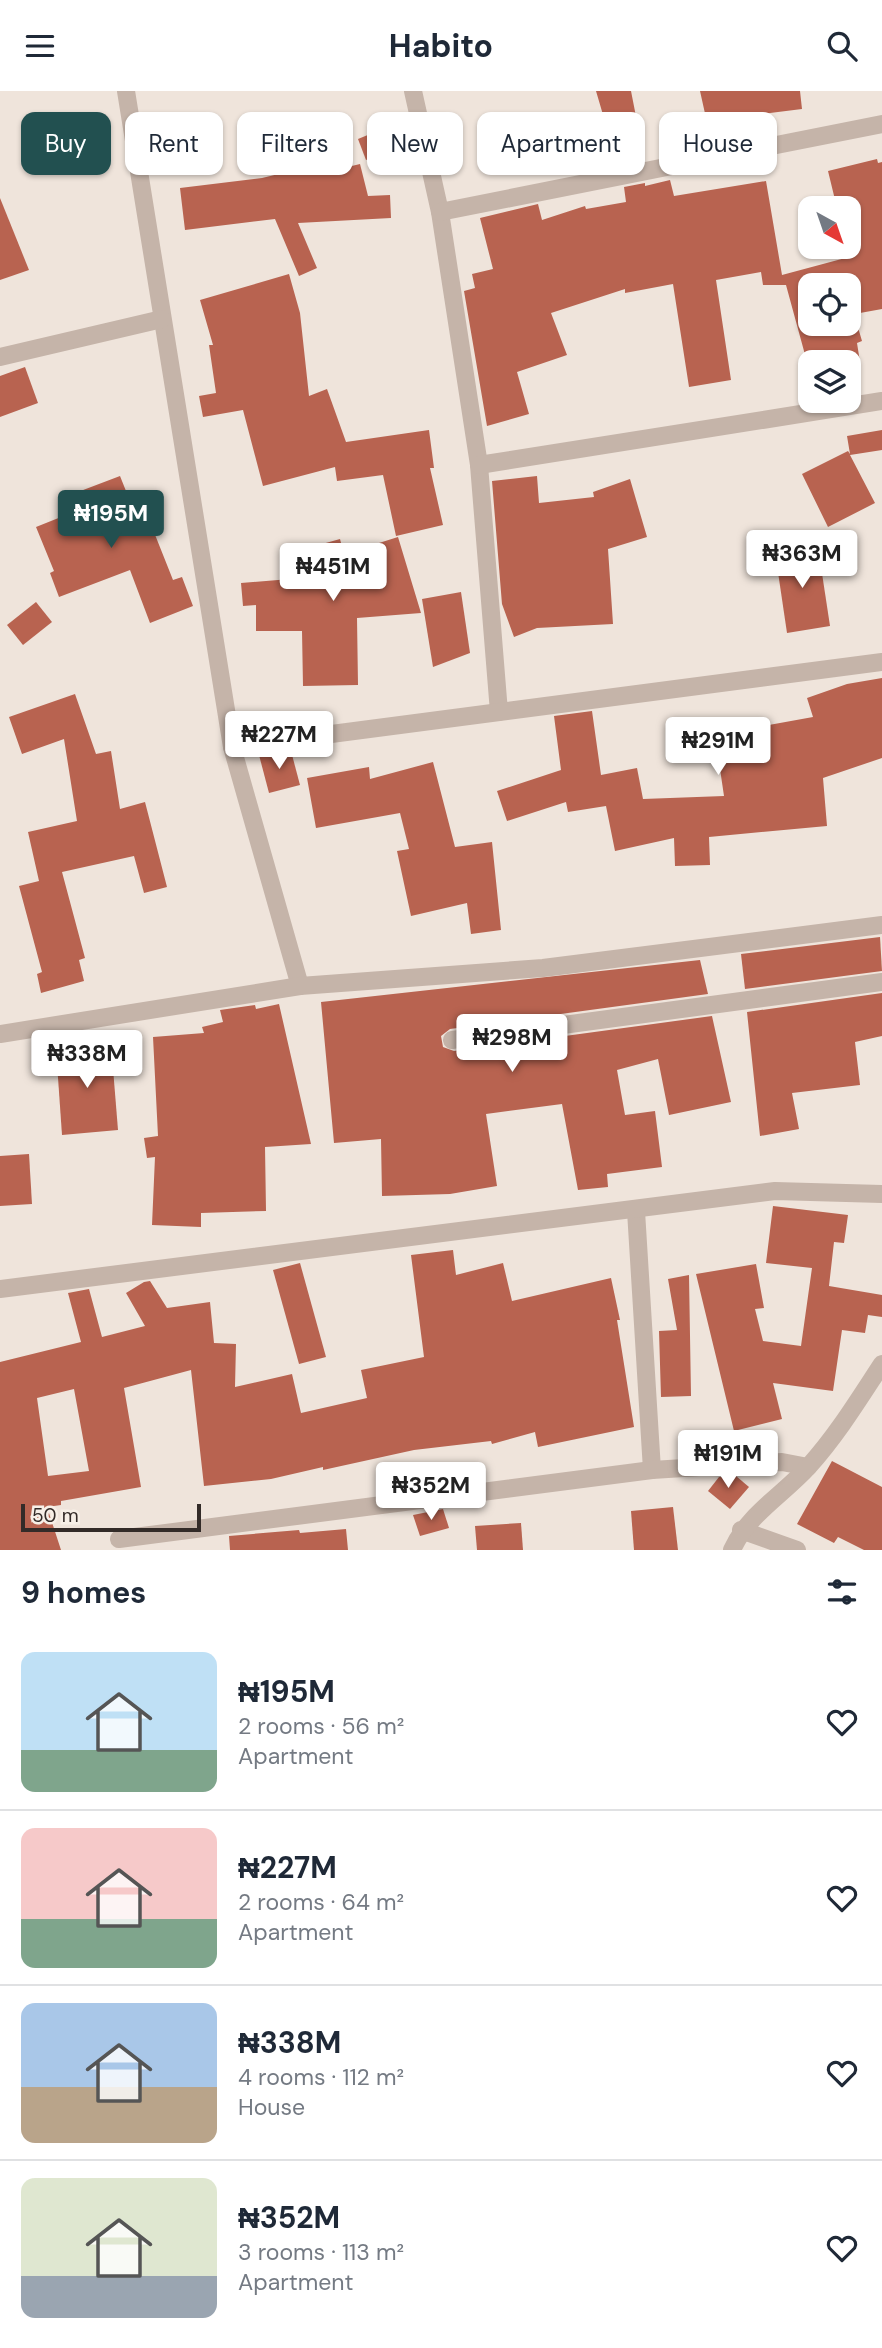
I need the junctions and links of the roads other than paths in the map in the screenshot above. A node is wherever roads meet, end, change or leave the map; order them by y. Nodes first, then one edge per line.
1 (126, 91) edge
2 (413, 91) edge
3 (882, 124) edge
4 (440, 212) junction
5 (162, 319) junction
6 (0, 357) edge
7 (882, 401) edge
8 (479, 465) junction
9 (882, 661) edge
10 (499, 712) junction
11 (232, 747) junction
12 (882, 925) edge
13 (882, 982) edge
14 (300, 986) junction
15 (0, 1034) edge
16 (452, 1040) dead end
17 (882, 1195) edge
18 (636, 1211) junction
19 (0, 1289) edge
20 (882, 1364) edge
21 (808, 1467) junction
22 (652, 1470) junction
23 (741, 1530) junction
24 (119, 1539) dead end
25 (732, 1550) edge
26 (797, 1550) edge

1 - 5 street
2 - 4 street
3 - 4 street
4 - 8 street
5 - 6 street
5 - 11 street
7 - 8 street
8 - 10 street
9 - 10 street
10 - 11 street
11 - 14 street
12 - 14 street
13 - 16 street
14 - 15 street
17 - 18 street
18 - 19 street
18 - 22 street
20 - 21 street
21 - 22 street
21 - 23 street
22 - 24 street
23 - 25 street
23 - 26 street

